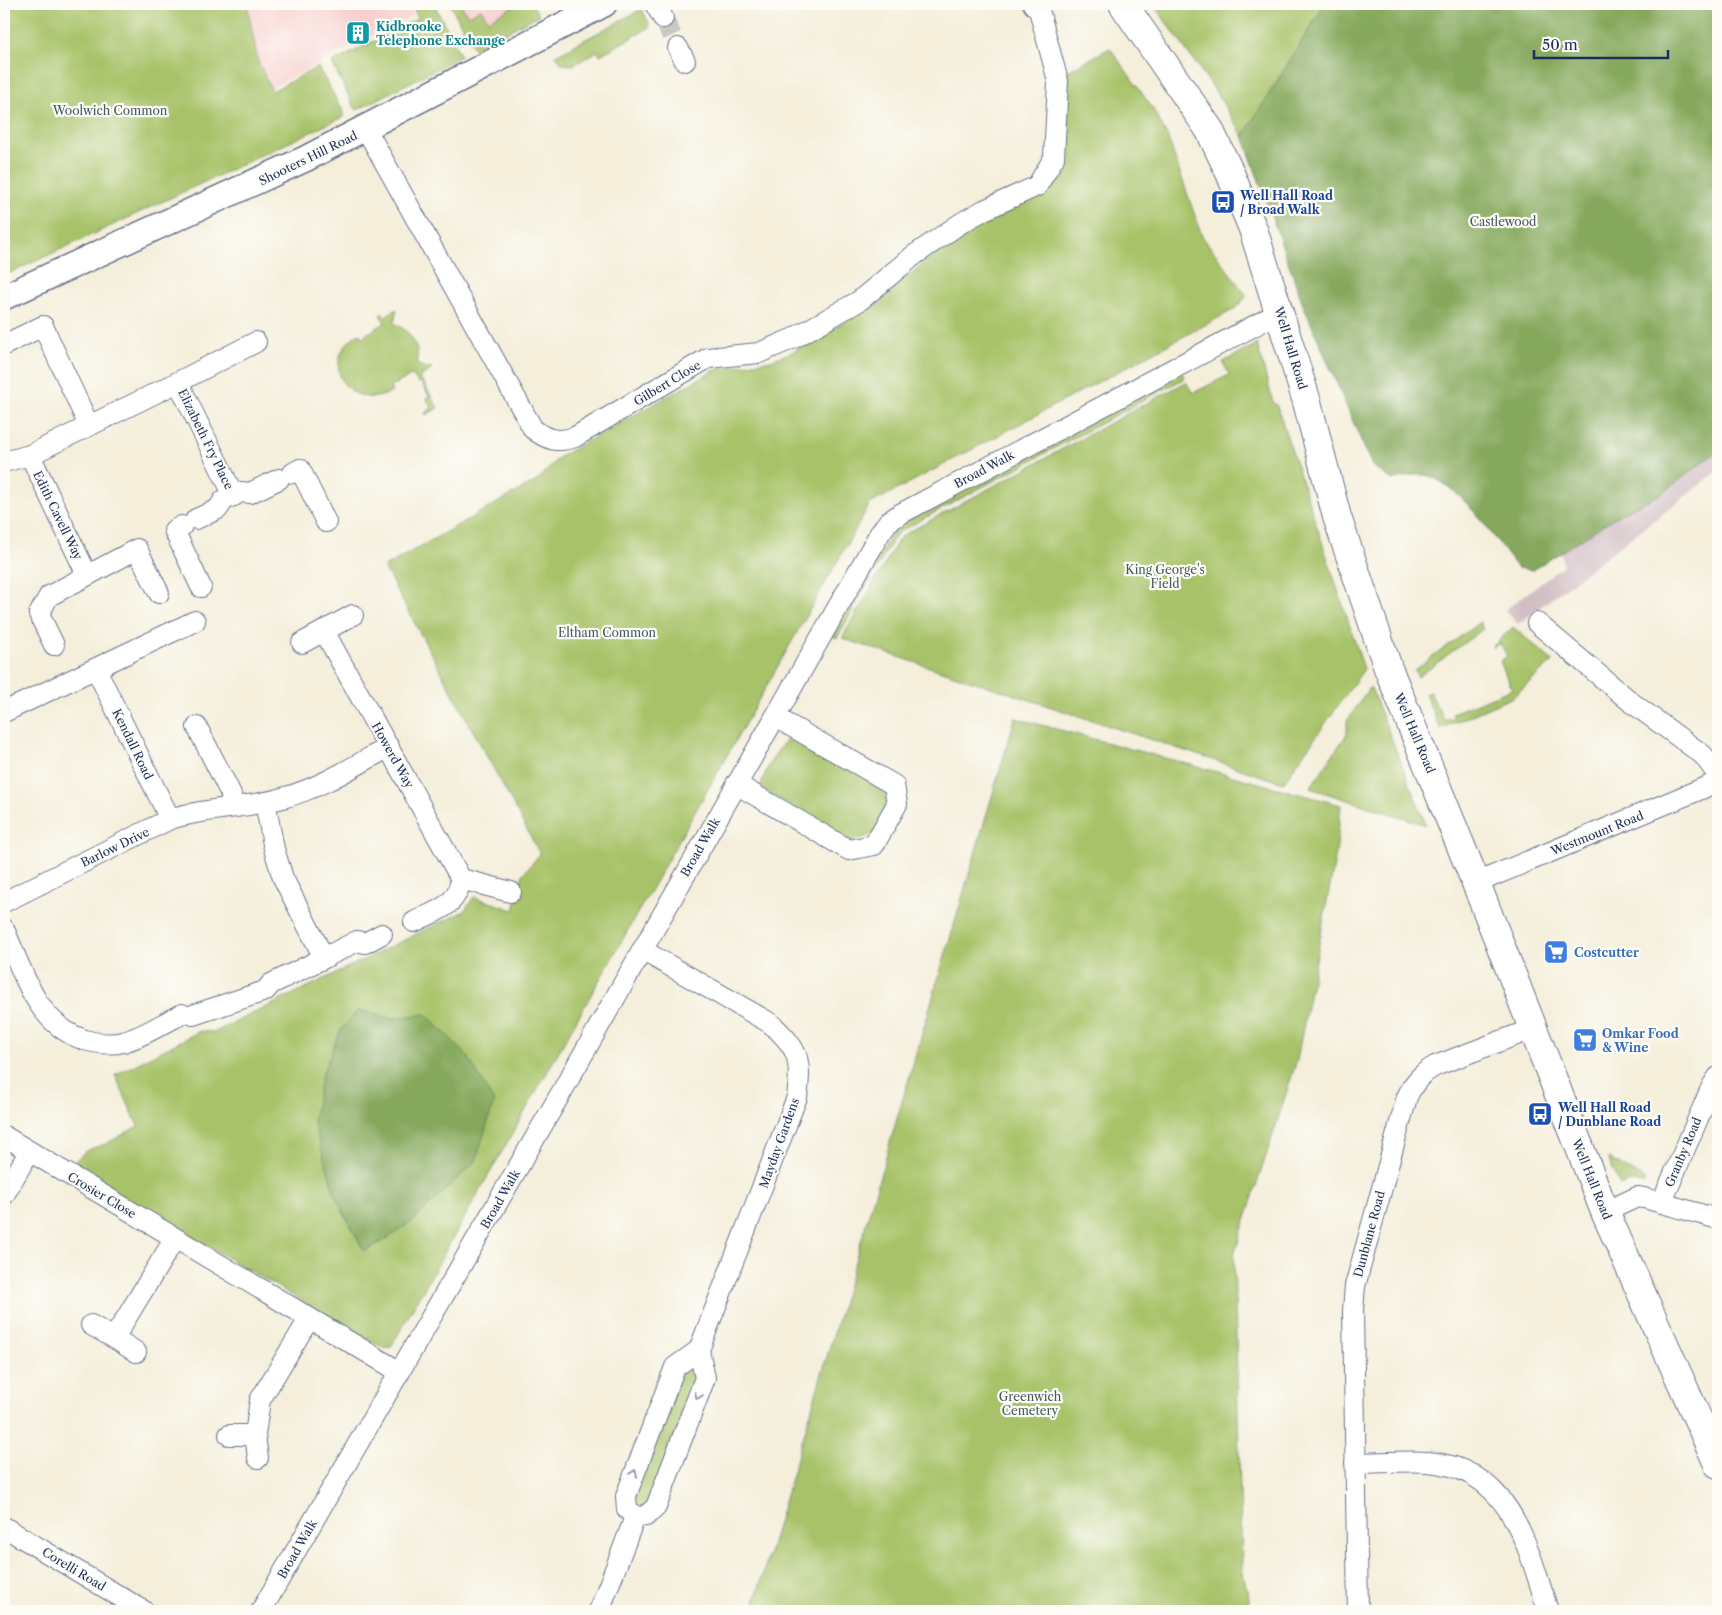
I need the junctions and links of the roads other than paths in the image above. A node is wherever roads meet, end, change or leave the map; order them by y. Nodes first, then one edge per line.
1 (604, 4) edge
2 (1033, 4) edge
3 (1123, 4) edge
4 (366, 129) junction
5 (4, 297) edge
6 (1280, 312) junction
7 (256, 342) dead end
8 (4, 345) edge
9 (178, 382) junction
10 (89, 426) junction
11 (69, 437) joint
12 (30, 455) junction
13 (4, 462) edge
14 (234, 496) junction
15 (326, 522) dead end
16 (87, 575) junction
17 (201, 587) dead end
18 (160, 594) dead end
19 (353, 615) dead end
20 (195, 621) dead end
21 (1536, 623) dead end
22 (324, 631) junction
23 (302, 643) dead end
24 (54, 645) dead end
25 (96, 669) junction
26 (4, 712) edge
27 (775, 717) junction
28 (197, 727) dead end
29 (389, 747) junction
30 (1718, 775) edge
31 (1718, 782) edge
32 (736, 784) junction
33 (265, 802) junction
34 (232, 806) junction
35 (170, 820) junction
36 (461, 879) junction
37 (1476, 883) junction
38 (510, 892) dead end
39 (4, 902) edge
40 (414, 922) dead end
41 (4, 929) edge
42 (382, 934) dead end
43 (642, 950) junction
44 (324, 958) junction
45 (1532, 1029) junction
46 (1718, 1076) edge
47 (4, 1136) edge
48 (30, 1152) junction
49 (4, 1195) edge
50 (1662, 1202) junction
51 (1606, 1212) junction
52 (1718, 1218) edge
53 (175, 1238) junction
54 (309, 1319) junction
55 (91, 1325) dead end
56 (114, 1338) junction
57 (699, 1350) junction
58 (136, 1352) dead end
59 (400, 1372) junction
60 (229, 1435) dead end
61 (255, 1435) junction
62 (258, 1458) dead end
63 (1355, 1463) junction
64 (1718, 1464) edge
65 (635, 1517) junction
66 (4, 1527) edge
67 (144, 1611) edge
68 (261, 1611) edge
69 (599, 1611) edge
70 (1358, 1611) edge
71 (1548, 1611) edge

1 - 4 main road, Shooters Hill Road
2 - 4 street, Gilbert Close
3 - 6 highway, Well Hall Road
4 - 5 main road, Shooters Hill Road
6 - 27 street, Broad Walk
6 - 37 highway, Well Hall Road
7 - 9 street, Elizabeth Fry Place
8 - 10 street
9 - 10 street, Elizabeth Fry Place
9 - 14 street, Elizabeth Fry Place
10 - 11 street, Elizabeth Fry Place
11 - 12 street, Edith Cavell Way
12 - 13 street, Edith Cavell Way
12 - 16 street, Edith Cavell Way
14 - 15 street
14 - 17 street
16 - 18 street, Edith Cavell Way
16 - 24 street, Edith Cavell Way
19 - 22 street
20 - 25 street
21 - 30 street
22 - 23 street
22 - 29 street, Howerd Way
25 - 26 street
25 - 35 street, Kendall Road
27 - 32 street, Broad Walk
27 - 32 street
28 - 34 street
29 - 33 street, Barlow Drive
29 - 36 street, Howerd Way
31 - 37 street, Westmount Road
32 - 43 street, Broad Walk
33 - 34 street, Barlow Drive
33 - 44 street
34 - 35 street, Barlow Drive
35 - 39 street, Barlow Drive
36 - 38 street
36 - 40 street
37 - 45 highway, Well Hall Road
41 - 44 street
42 - 44 street
43 - 57 street, Mayday Gardens
43 - 59 street, Broad Walk
45 - 51 highway, Well Hall Road
45 - 63 street, Dunblane Road
46 - 50 street, Granby Road
47 - 48 street, Crosier Close
48 - 49 street
48 - 53 street, Crosier Close
50 - 51 street
50 - 52 street
51 - 64 highway, Well Hall Road
53 - 54 street, Crosier Close
53 - 56 street
54 - 59 street, Crosier Close
54 - 61 street
55 - 56 street
56 - 58 street
57 -> 65 street
65 -> 57 street
59 - 68 street, Broad Walk
60 - 61 street
61 - 62 street
63 - 70 street, Dunblane Road
63 - 71 street
65 - 69 street
66 - 67 street, Corelli Road

